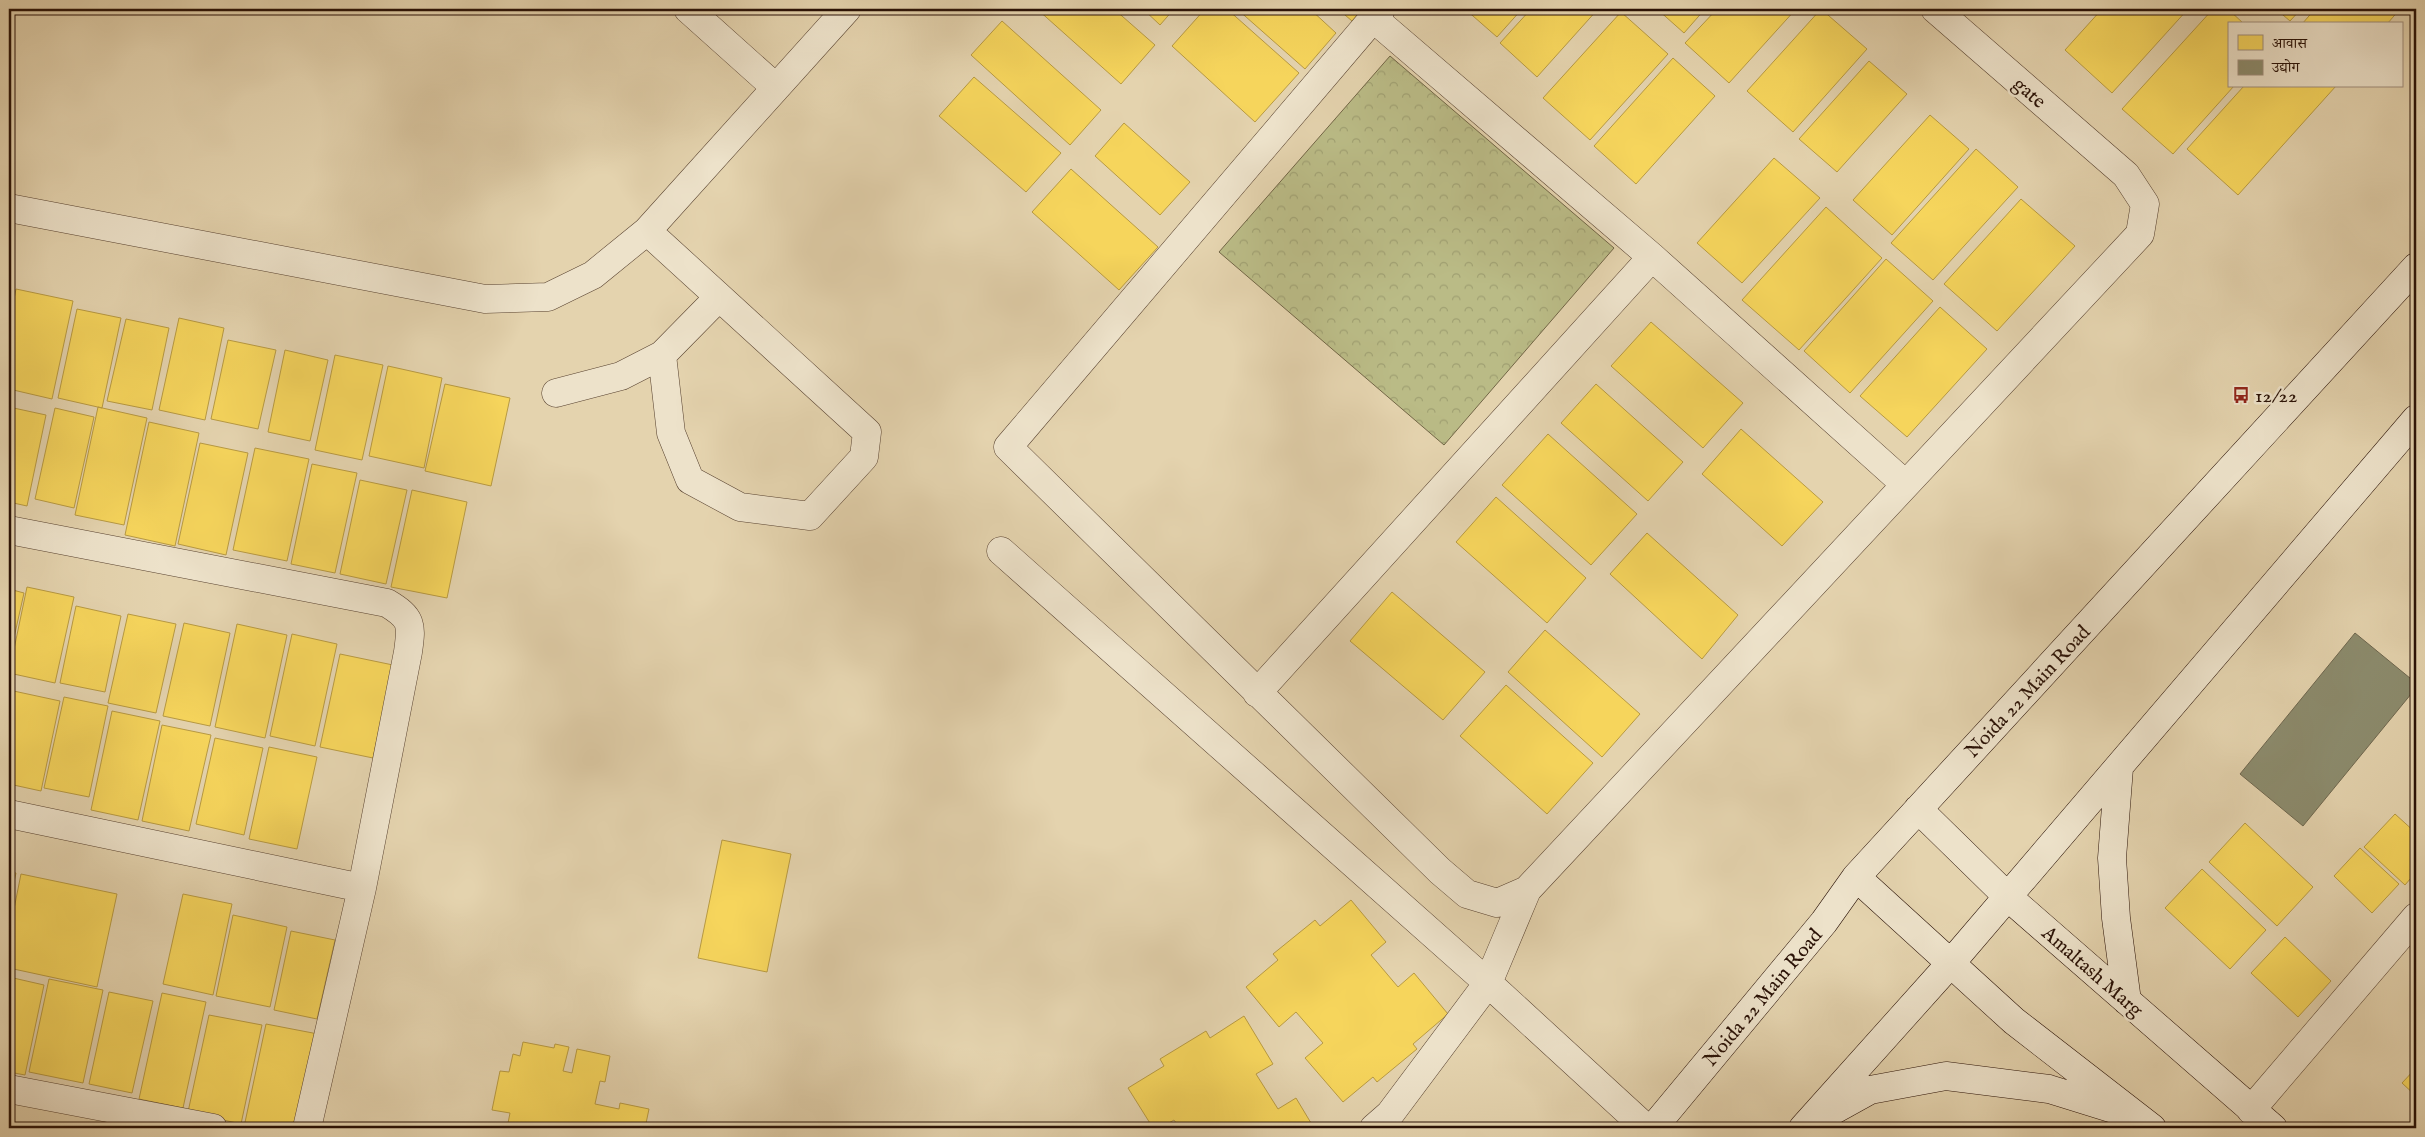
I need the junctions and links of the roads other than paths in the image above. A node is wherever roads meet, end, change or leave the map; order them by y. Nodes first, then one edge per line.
1 (688, 9) edge
2 (847, 9) edge
3 (1935, 9) edge
4 (1377, 14) edge
5 (775, 87) junction
6 (9, 208) edge
7 (647, 231) junction
8 (1652, 257) junction
9 (2416, 267) edge
10 (719, 297) junction
11 (662, 355) junction
12 (556, 393) dead end
13 (2416, 419) edge
14 (1905, 484) junction
15 (9, 530) edge
16 (1001, 551) dead end
17 (1257, 693) junction
18 (2119, 768) junction
19 (1918, 809) junction
20 (9, 814) edge
21 (1856, 877) junction
22 (362, 888) junction
23 (1527, 890) junction
24 (2008, 897) junction
25 (2416, 916) edge
26 (1950, 964) junction
27 (1488, 982) junction
28 (2127, 1001) junction
29 (9, 1089) edge
30 (2251, 1110) junction
31 (2145, 1122) edge
32 (213, 1128) edge
33 (307, 1128) edge
34 (1374, 1128) edge
35 (1646, 1128) edge
36 (1653, 1128) edge
37 (1803, 1128) edge
38 (2272, 1128) edge

1 - 5 street
2 - 5 street
3 - 14 street, gate
4 - 8 street
4 - 17 street
5 - 7 street
6 - 7 street
7 - 10 street
8 - 14 street
8 - 17 street
9 - 19 street, Noida 22 Main Road
10 - 11 street
10 - 11 street
11 - 12 street
13 - 18 street
14 - 23 street, gate
15 - 22 street
16 - 27 street
17 - 23 street
18 - 24 street
18 - 28 street
19 - 21 street, Noida 22 Main Road
19 - 24 street, Amaltash Marg
20 - 22 street
21 - 26 street
21 - 36 street, Noida 22 Main Road
22 - 33 street
23 - 27 street
24 - 26 street
24 - 28 street, Amaltash Marg
25 - 30 street
26 - 31 street
26 - 37 street
27 - 34 street
27 - 35 street
28 - 30 street, Amaltash Marg
29 - 32 street
30 - 38 street, Amaltash Marg
31 - 37 street

